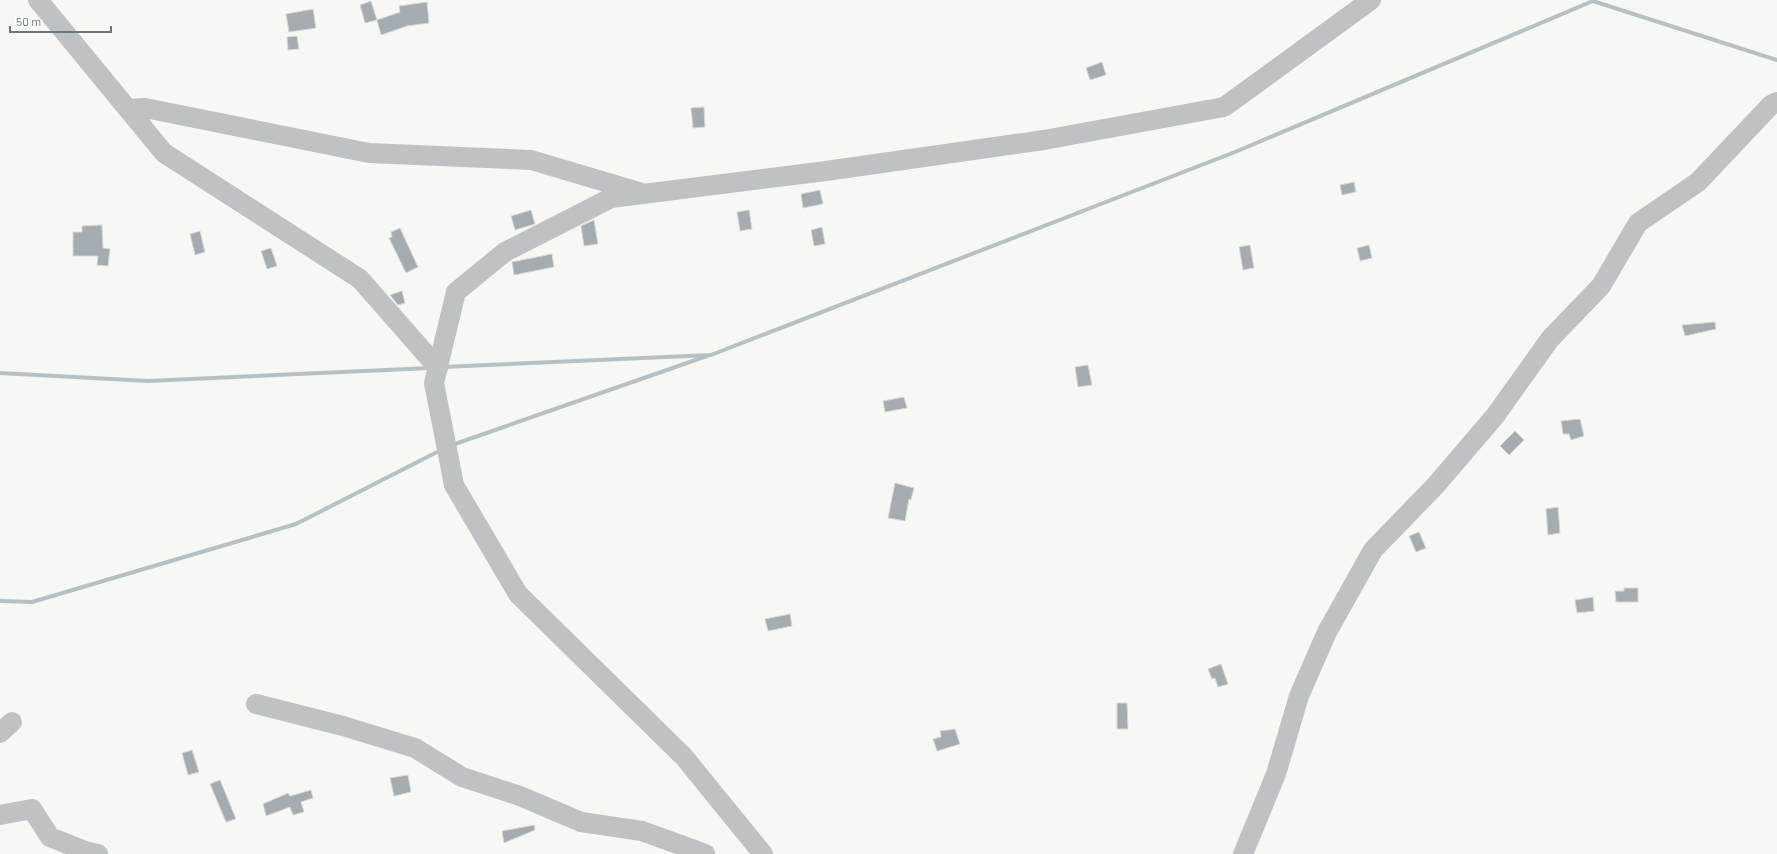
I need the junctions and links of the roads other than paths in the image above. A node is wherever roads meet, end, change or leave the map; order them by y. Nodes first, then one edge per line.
1 (38, 0) edge
2 (1371, 0) edge
3 (1777, 102) edge
4 (128, 109) junction
5 (647, 194) junction
6 (438, 368) junction
7 (256, 704) dead end
8 (0, 815) edge
9 (98, 854) edge
10 (705, 854) edge
11 (762, 854) edge
12 (1243, 854) edge

1 - 4 street
2 - 5 street
3 - 12 street
4 - 5 street
4 - 6 street
5 - 6 street
6 - 11 street
7 - 10 street
8 - 9 street

